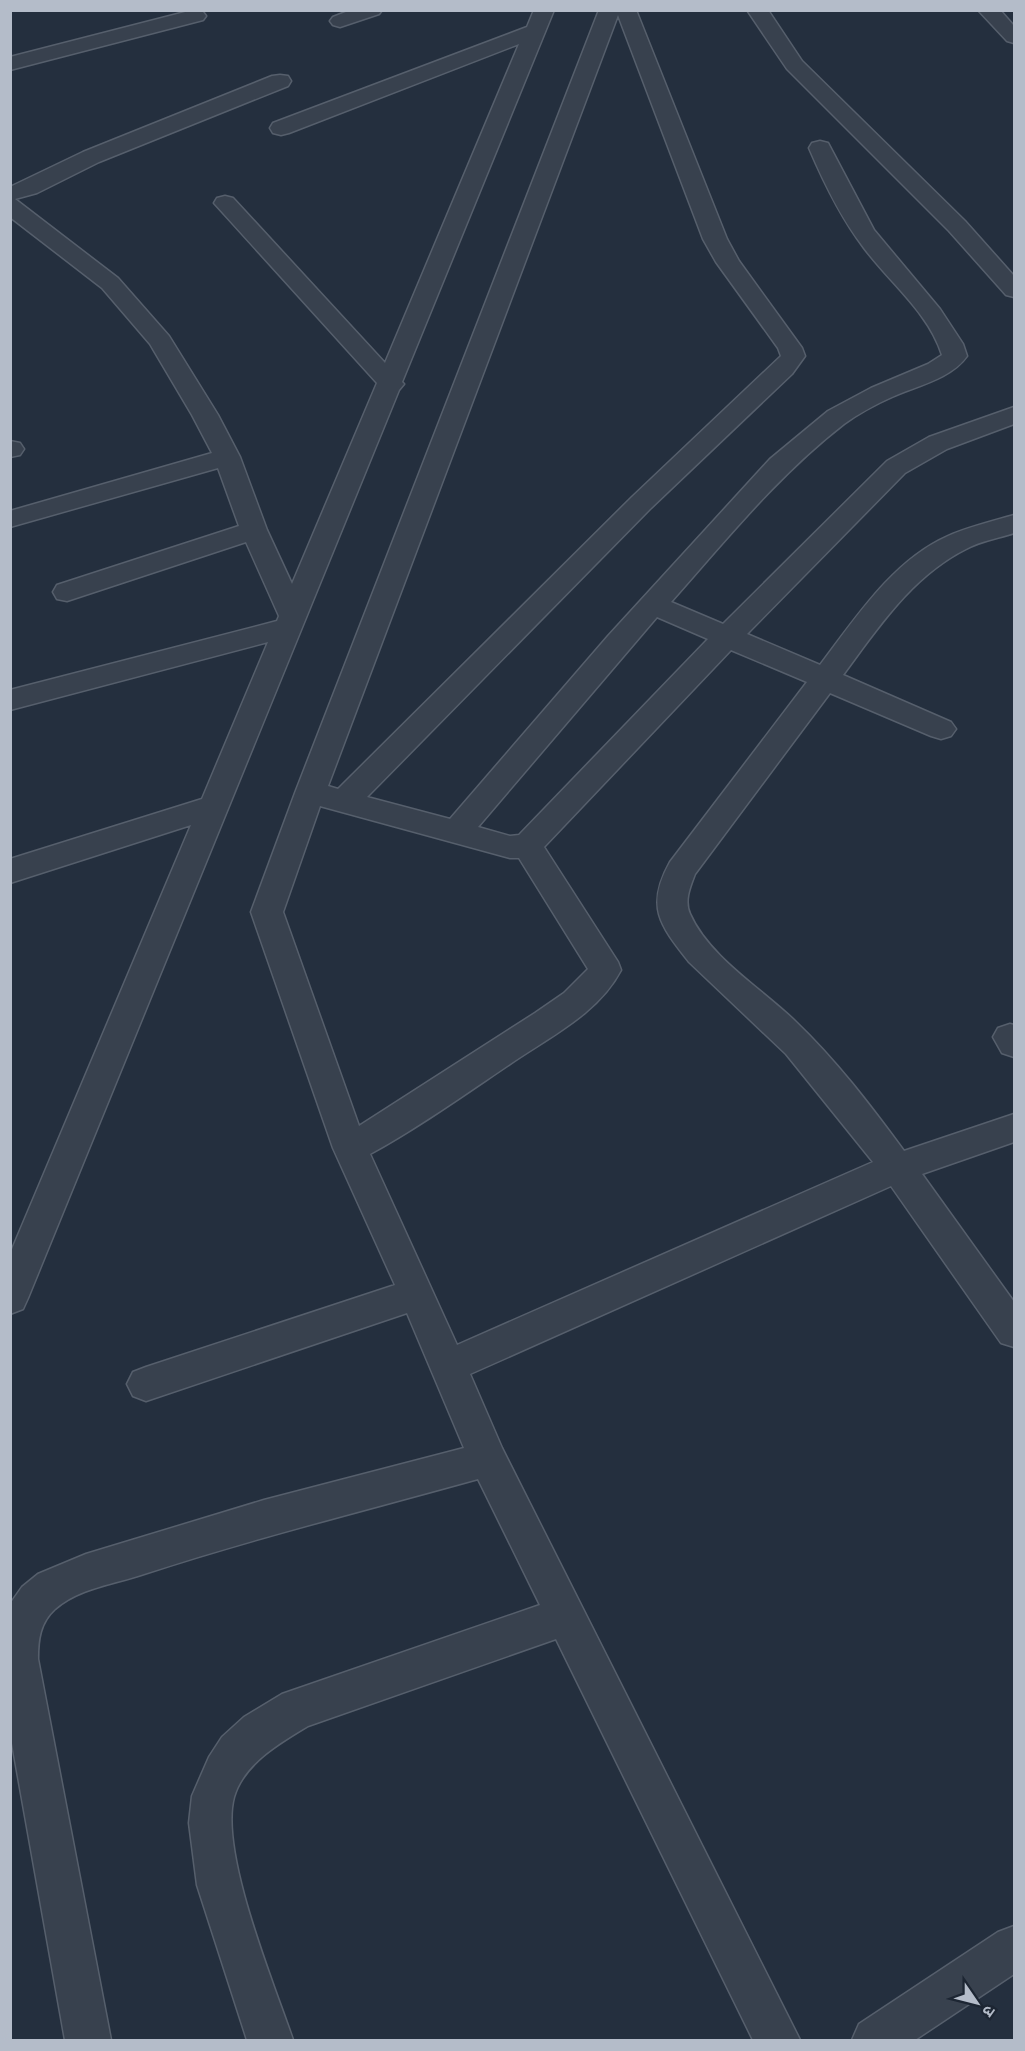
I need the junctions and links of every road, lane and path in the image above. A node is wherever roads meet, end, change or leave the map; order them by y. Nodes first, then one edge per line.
1 (372, 10) edge
2 (609, 10) edge
3 (626, 10) edge
4 (757, 10) edge
5 (988, 10) edge
6 (196, 15) dead end
7 (340, 21) dead end
8 (540, 21) edge
9 (1014, 37) edge
10 (10, 64) edge
11 (280, 81) dead end
12 (281, 128) dead end
13 (820, 148) dead end
14 (10, 194) edge
15 (225, 204) dead end
16 (10, 205) edge
17 (1014, 290) edge
18 (391, 384) junction
19 (1014, 415) edge
20 (227, 457) junction
21 (13, 519) dead end
22 (1014, 524) edge
23 (254, 530) junction
24 (67, 592) dead end
25 (654, 605) junction
26 (291, 622) junction
27 (728, 636) junction
28 (824, 677) junction
29 (10, 700) edge
30 (941, 729) dead end
31 (328, 797) junction
32 (215, 806) junction
33 (458, 831) junction
34 (527, 846) junction
35 (10, 871) edge
36 (1014, 1128) edge
37 (350, 1148) junction
38 (896, 1168) junction
39 (417, 1294) junction
40 (10, 1298) edge
41 (1014, 1331) edge
42 (447, 1367) junction
43 (146, 1384) dead end
44 (488, 1459) junction
45 (566, 1616) junction
46 (14, 1667) edge
47 (1014, 1948) edge
48 (88, 2040) edge
49 (270, 2040) edge
50 (777, 2040) edge
51 (875, 2040) edge

1 - 7 street
2 - 31 street
3 - 31 street
4 - 17 street
5 - 9 street
6 - 10 street
8 - 12 street
8 - 18 street
11 - 14 street
13 - 25 street
15 - 18 street
16 - 20 street
18 - 26 street
19 - 27 street
20 - 21 street
20 - 23 street
22 - 28 street
23 - 24 street
23 - 26 street
25 - 27 street
25 - 33 street
26 - 29 street
26 - 32 street
27 - 28 street
27 - 34 street
28 - 30 street
28 - 38 street
31 - 33 street
31 - 37 street
32 - 35 street
32 - 40 street
33 - 34 street
34 - 37 street
36 - 38 street
37 - 39 street
38 - 41 street
38 - 42 street
39 - 42 street
39 - 43 street
42 - 44 street
44 - 45 street
44 - 46 street
45 - 49 street
45 - 50 street
46 - 48 street
47 - 51 street

